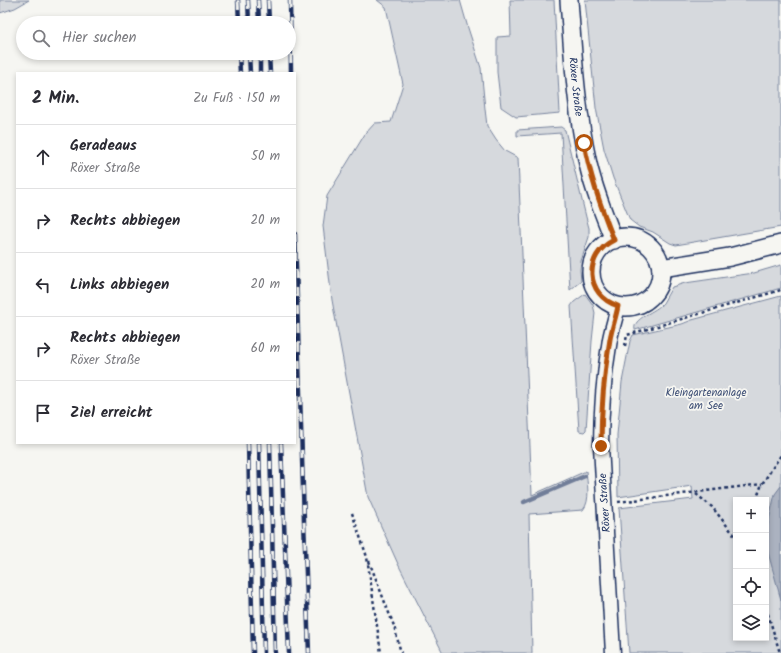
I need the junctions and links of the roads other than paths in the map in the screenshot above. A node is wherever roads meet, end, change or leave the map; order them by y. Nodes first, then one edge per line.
1 (569, 0) edge
2 (614, 240) junction
3 (781, 244) edge
4 (661, 268) junction
5 (618, 306) junction
6 (613, 653) edge

1 - 2 street, Röxer Straße
2 - 4 street
2 - 5 street
3 - 4 street
4 - 5 street
5 - 6 street, Röxer Straße

